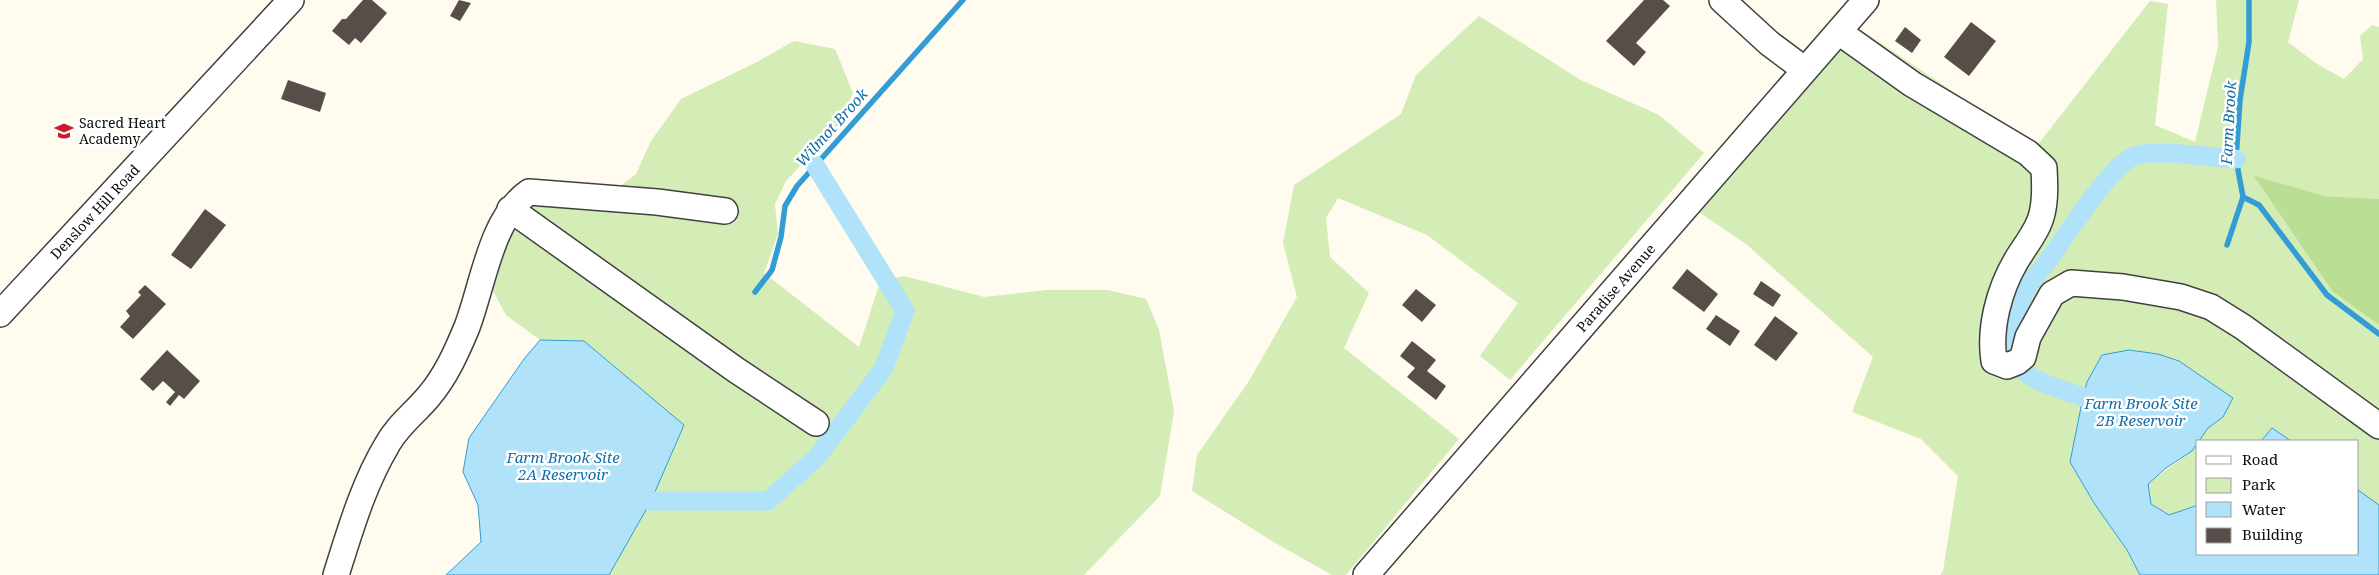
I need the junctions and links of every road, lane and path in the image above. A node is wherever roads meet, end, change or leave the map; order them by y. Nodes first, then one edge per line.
1 (291, 0) edge
2 (1722, 0) edge
3 (1866, 0) edge
4 (1838, 32) junction
5 (1805, 70) junction
6 (510, 210) junction
7 (725, 211) dead end
8 (0, 314) edge
9 (816, 423) dead end
10 (2379, 426) edge
11 (336, 575) edge
12 (1366, 575) edge

1 - 8 street, Denslow Hill Road
2 - 5 street
3 - 4 street, Paradise Avenue
4 - 5 street, Paradise Avenue
4 - 10 street
5 - 12 street, Paradise Avenue
6 - 7 street
6 - 9 street
6 - 11 street

